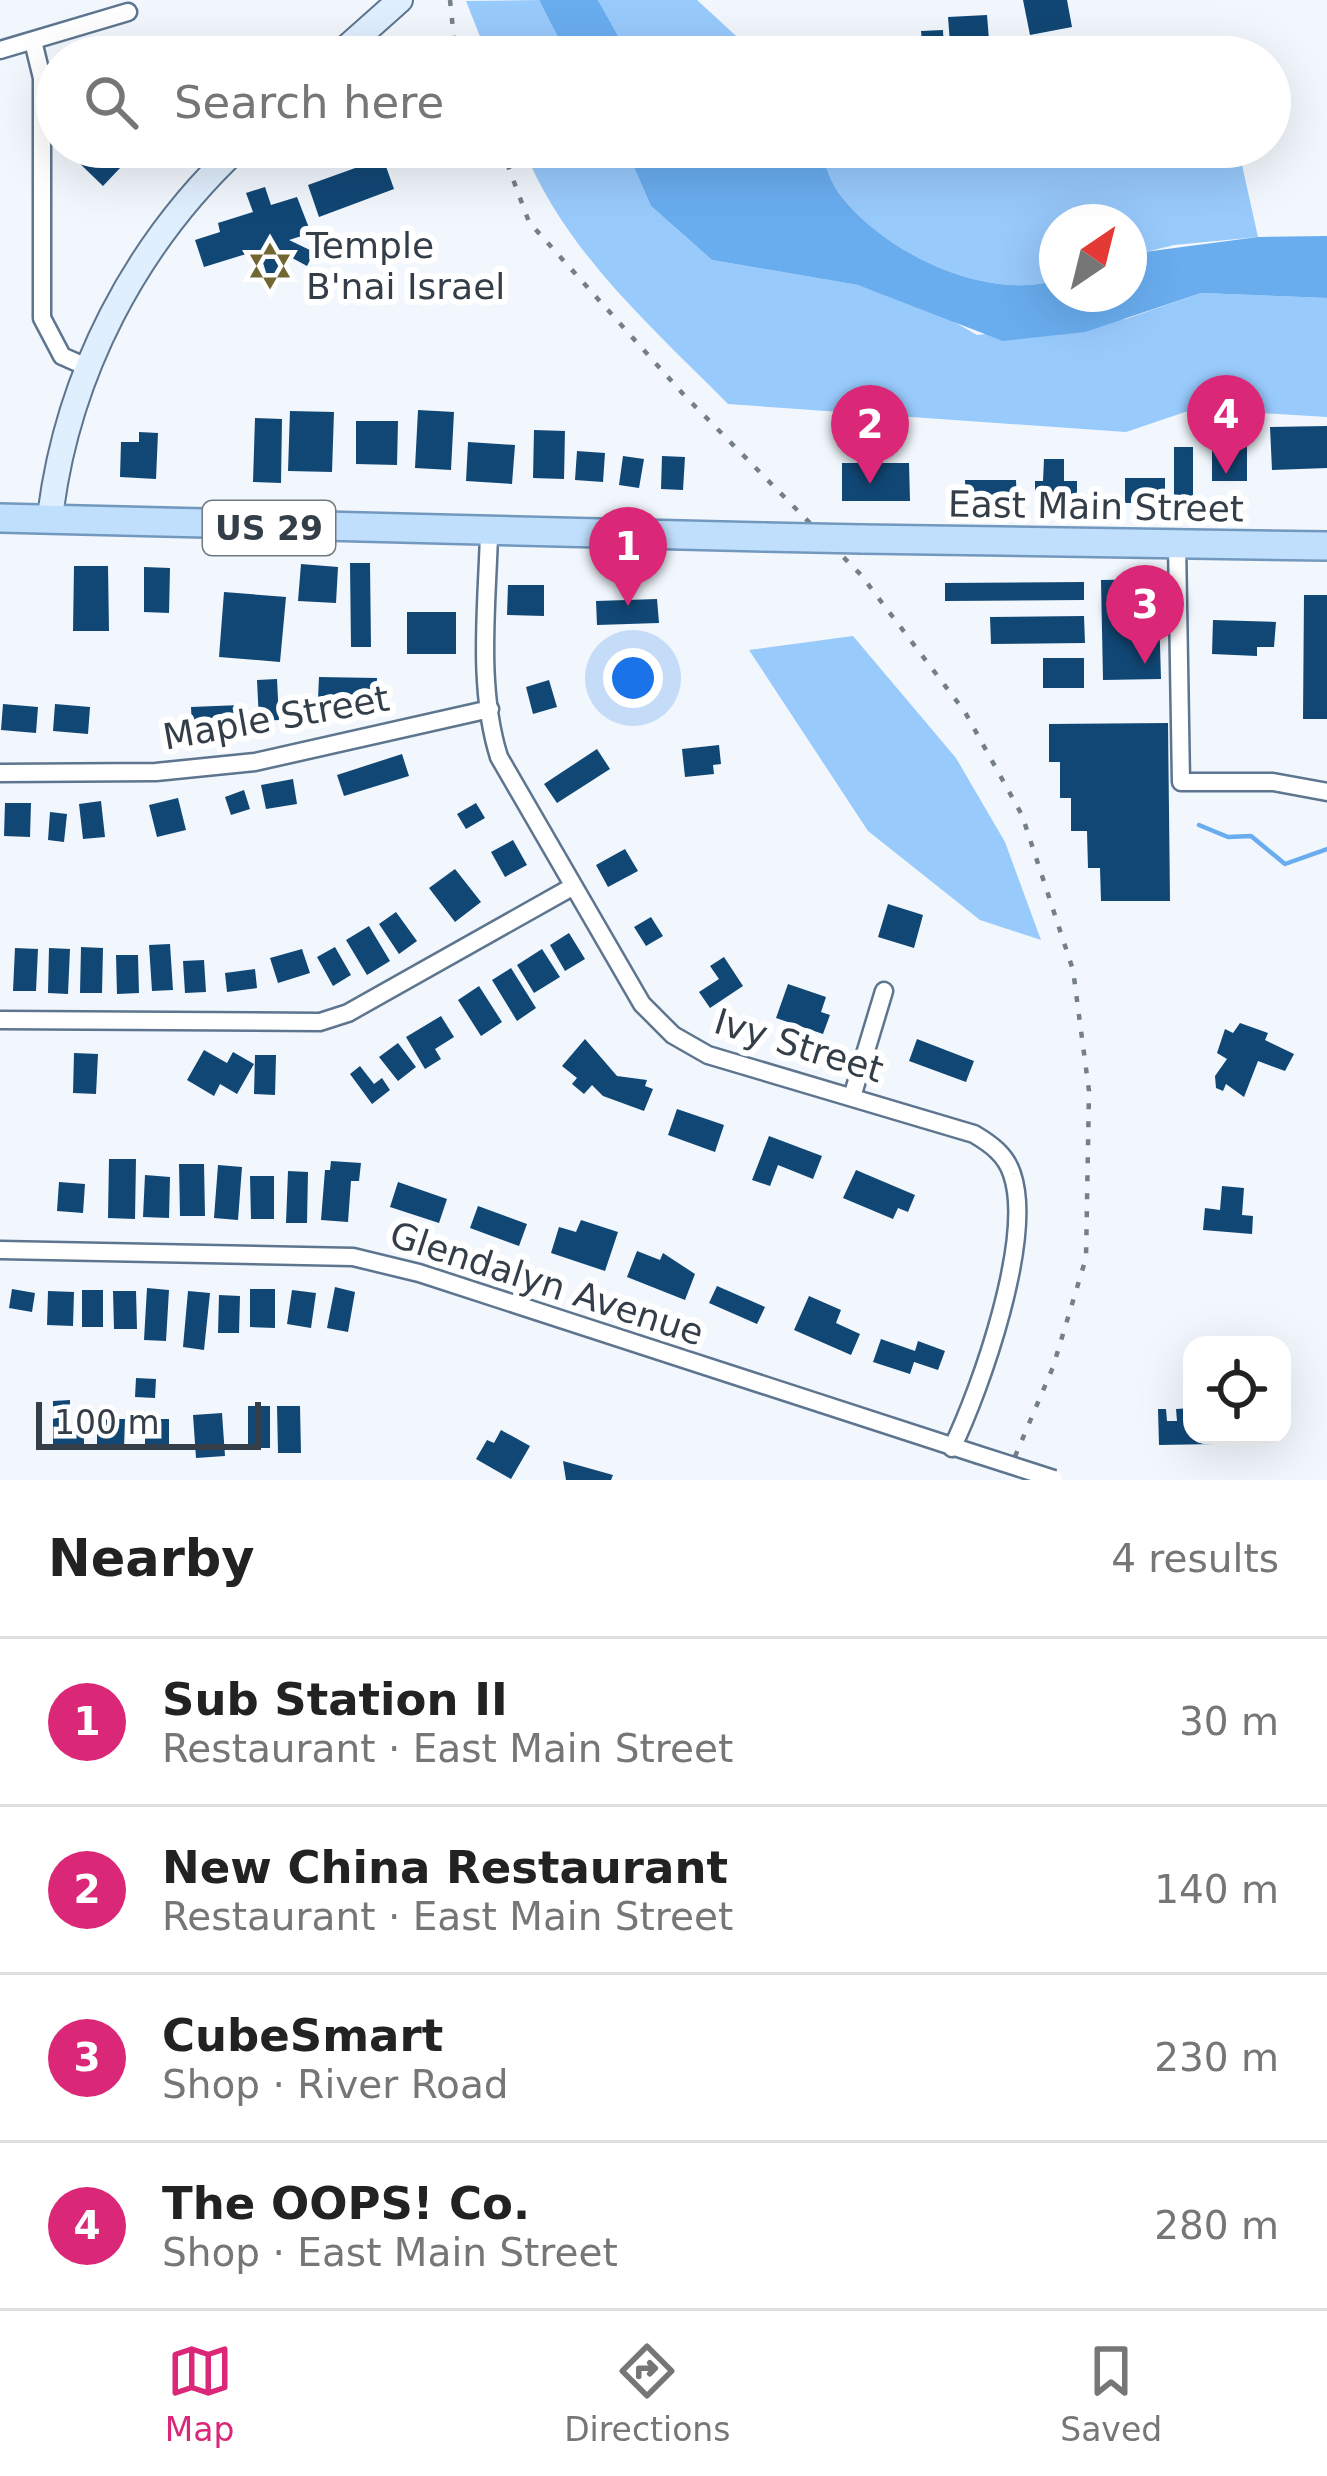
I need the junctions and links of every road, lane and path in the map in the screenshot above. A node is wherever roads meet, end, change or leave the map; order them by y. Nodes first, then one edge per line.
1 (400, 0) edge
2 (128, 11) dead end
3 (49, 36) edge
4 (360, 36) edge
5 (36, 40) edge
6 (33, 41) junction
7 (0, 50) edge
8 (36, 53) edge
9 (42, 168) edge
10 (219, 168) edge
11 (89, 368) junction
12 (50, 517) junction
13 (0, 518) edge
14 (489, 534) junction
15 (1177, 544) junction
16 (1327, 546) edge
17 (490, 709) junction
18 (0, 773) edge
19 (1327, 792) edge
20 (572, 887) junction
21 (884, 991) dead end
22 (0, 1020) edge
23 (852, 1097) junction
24 (0, 1250) edge
25 (952, 1448) junction
26 (1055, 1479) edge

1 - 4 street
2 - 3 street
5 - 6 street
6 - 7 street
6 - 8 street
9 - 11 street
10 - 11 street
11 - 12 street
12 - 13 main road, East Main Street / US 29
12 - 14 main road, East Main Street / US 29
14 - 15 main road, East Main Street / US 29, bridge
14 - 17 street, Ivy Street
15 - 16 main road, East Main Street / US 29
15 - 19 street
17 - 18 street, Maple Street
17 - 20 street, Ivy Street
20 - 22 street
20 - 23 street, Ivy Street
21 - 23 street
23 - 25 street, Ivy Street
24 - 25 street, Glendalyn Avenue
25 - 26 street, Glendalyn Avenue, bridge

